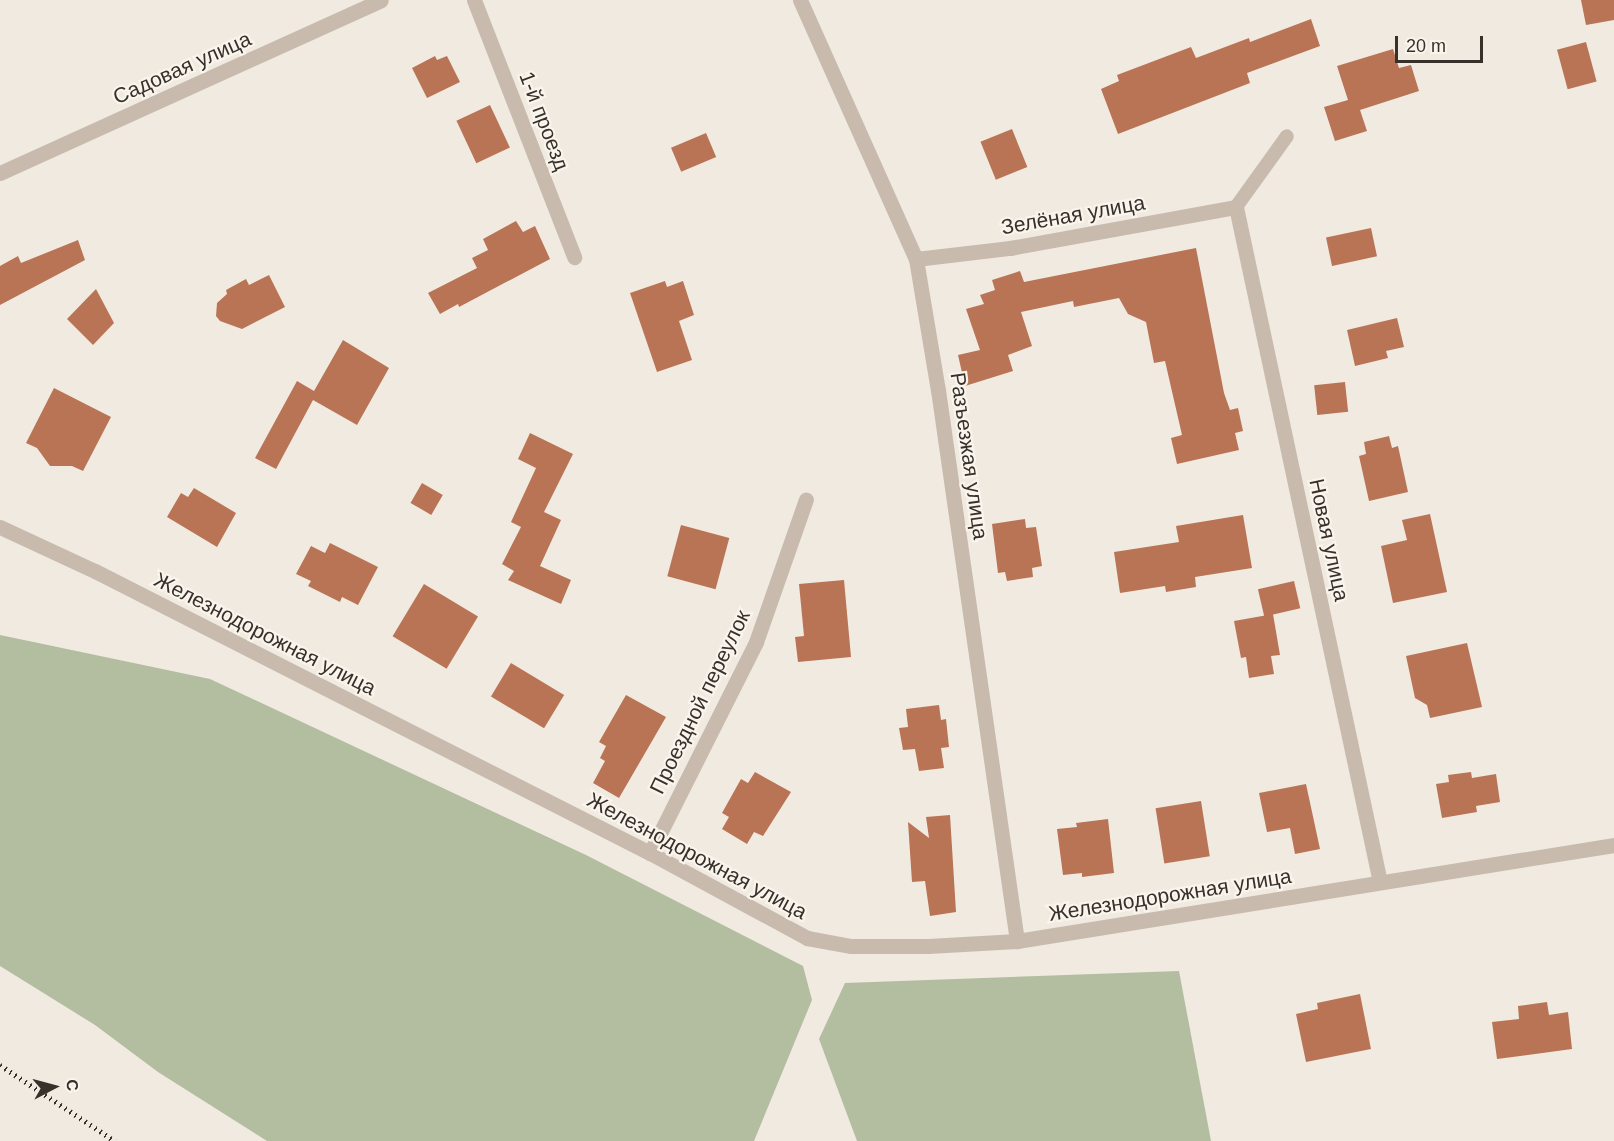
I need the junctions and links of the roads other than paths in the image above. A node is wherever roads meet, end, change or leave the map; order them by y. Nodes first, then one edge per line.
1 (381, 0) edge
2 (474, 0) edge
3 (800, 0) edge
4 (1287, 136) dead end
5 (0, 173) edge
6 (1236, 207) junction
7 (574, 257) dead end
8 (916, 259) junction
9 (806, 500) dead end
10 (0, 527) edge
11 (1614, 845) edge
12 (650, 853) junction
13 (1380, 882) junction
14 (1017, 941) junction

1 - 5 street, Садовая улица
2 - 7 street, 1-й проезд
3 - 8 street, Разъезжая улица
4 - 6 lane
6 - 8 street, Зелёная улица
6 - 13 street, Новая улица
8 - 14 street, Разъезжая улица
9 - 12 street, Проездной переулок
10 - 12 street, Железнодорожная улица
11 - 13 street, Железнодорожная улица
12 - 14 street, Железнодорожная улица
13 - 14 street, Железнодорожная улица

